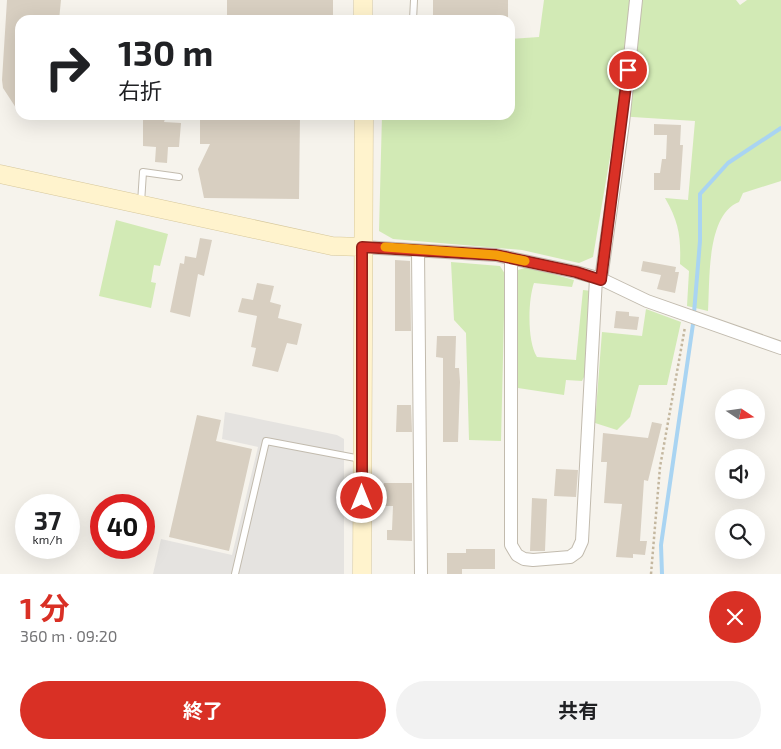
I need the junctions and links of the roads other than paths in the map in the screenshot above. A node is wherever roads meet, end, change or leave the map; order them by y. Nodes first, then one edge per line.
1 (363, 0) edge
2 (414, 0) edge
3 (636, 0) edge
4 (363, 15) edge
5 (413, 15) edge
6 (364, 120) edge
7 (0, 174) edge
8 (179, 177) dead end
9 (140, 204) junction
10 (362, 247) junction
11 (418, 251) junction
12 (511, 258) junction
13 (599, 279) junction
14 (781, 348) edge
15 (362, 459) junction
16 (235, 574) edge
17 (362, 574) edge
18 (421, 574) edge

1 - 4 street
2 - 5 lane
3 - 13 street
6 - 10 street
7 - 9 street
8 - 9 lane
9 - 10 street
10 - 11 street
10 - 15 street
11 - 12 street
11 - 18 street
12 - 13 street
12 - 13 street
13 - 14 street
15 - 16 lane
15 - 17 street

